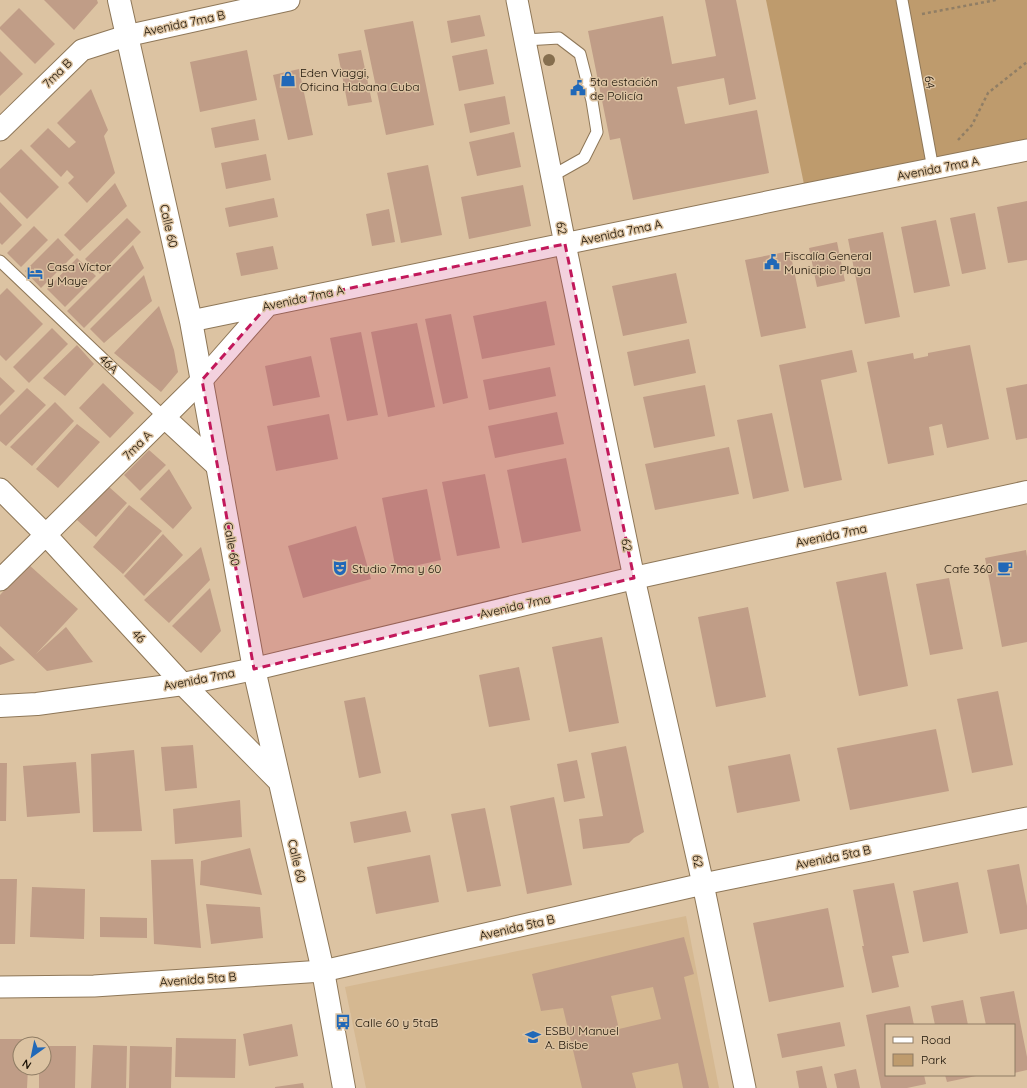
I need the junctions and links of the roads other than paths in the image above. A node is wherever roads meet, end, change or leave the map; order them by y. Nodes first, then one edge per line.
1 (119, 0) edge
2 (289, 0) edge
3 (517, 0) edge
4 (902, 0) edge
5 (126, 36) junction
6 (525, 40) junction
7 (0, 130) edge
8 (1027, 150) edge
9 (933, 169) junction
10 (552, 176) junction
11 (565, 244) junction
12 (0, 260) edge
13 (268, 305) junction
14 (191, 321) junction
15 (202, 380) junction
16 (164, 417) junction
17 (218, 467) junction
18 (0, 489) edge
19 (1027, 492) edge
20 (46, 535) junction
21 (634, 578) junction
22 (0, 580) edge
23 (254, 669) junction
24 (183, 684) junction
25 (0, 706) edge
26 (279, 781) junction
27 (1027, 818) edge
28 (703, 884) junction
29 (323, 971) junction
30 (0, 987) edge
31 (344, 1088) edge
32 (745, 1088) edge

1 - 5 street, Calle 60
2 - 5 street, Avenida 7ma B
3 - 6 street, 62
4 - 9 lane, 64
5 - 7 street, 7ma B
5 - 14 street, Calle 60
6 - 10 street, 62
6 - 10 lane
8 - 9 street, Avenida 7ma A
9 - 11 street, Avenida 7ma A
10 - 11 street, 62
11 - 13 street, Avenida 7ma A
11 - 21 street, 62
12 - 16 lane, 46A
13 - 14 street, Avenida 7ma A
13 - 15 street, 7ma A
14 - 15 street, Calle 60
15 - 16 street, 7ma A
15 - 17 street, Calle 60
16 - 17 street, 46A
16 - 20 street, 7ma A
17 - 23 street, Calle 60
18 - 20 street, 46
19 - 21 street, Avenida 7ma
20 - 22 street, 7ma A
20 - 24 street, 46
21 - 23 street, Avenida 7ma
21 - 28 street, 62
23 - 24 street, Avenida 7ma
23 - 26 street, Calle 60
24 - 25 street, Avenida 7ma
24 - 26 street, 46
26 - 29 street, Calle 60
27 - 28 street, Avenida 5ta B
28 - 29 street, Avenida 5ta B
28 - 32 street, 62
29 - 30 street, Avenida 5ta B
29 - 31 street, Calle 60

